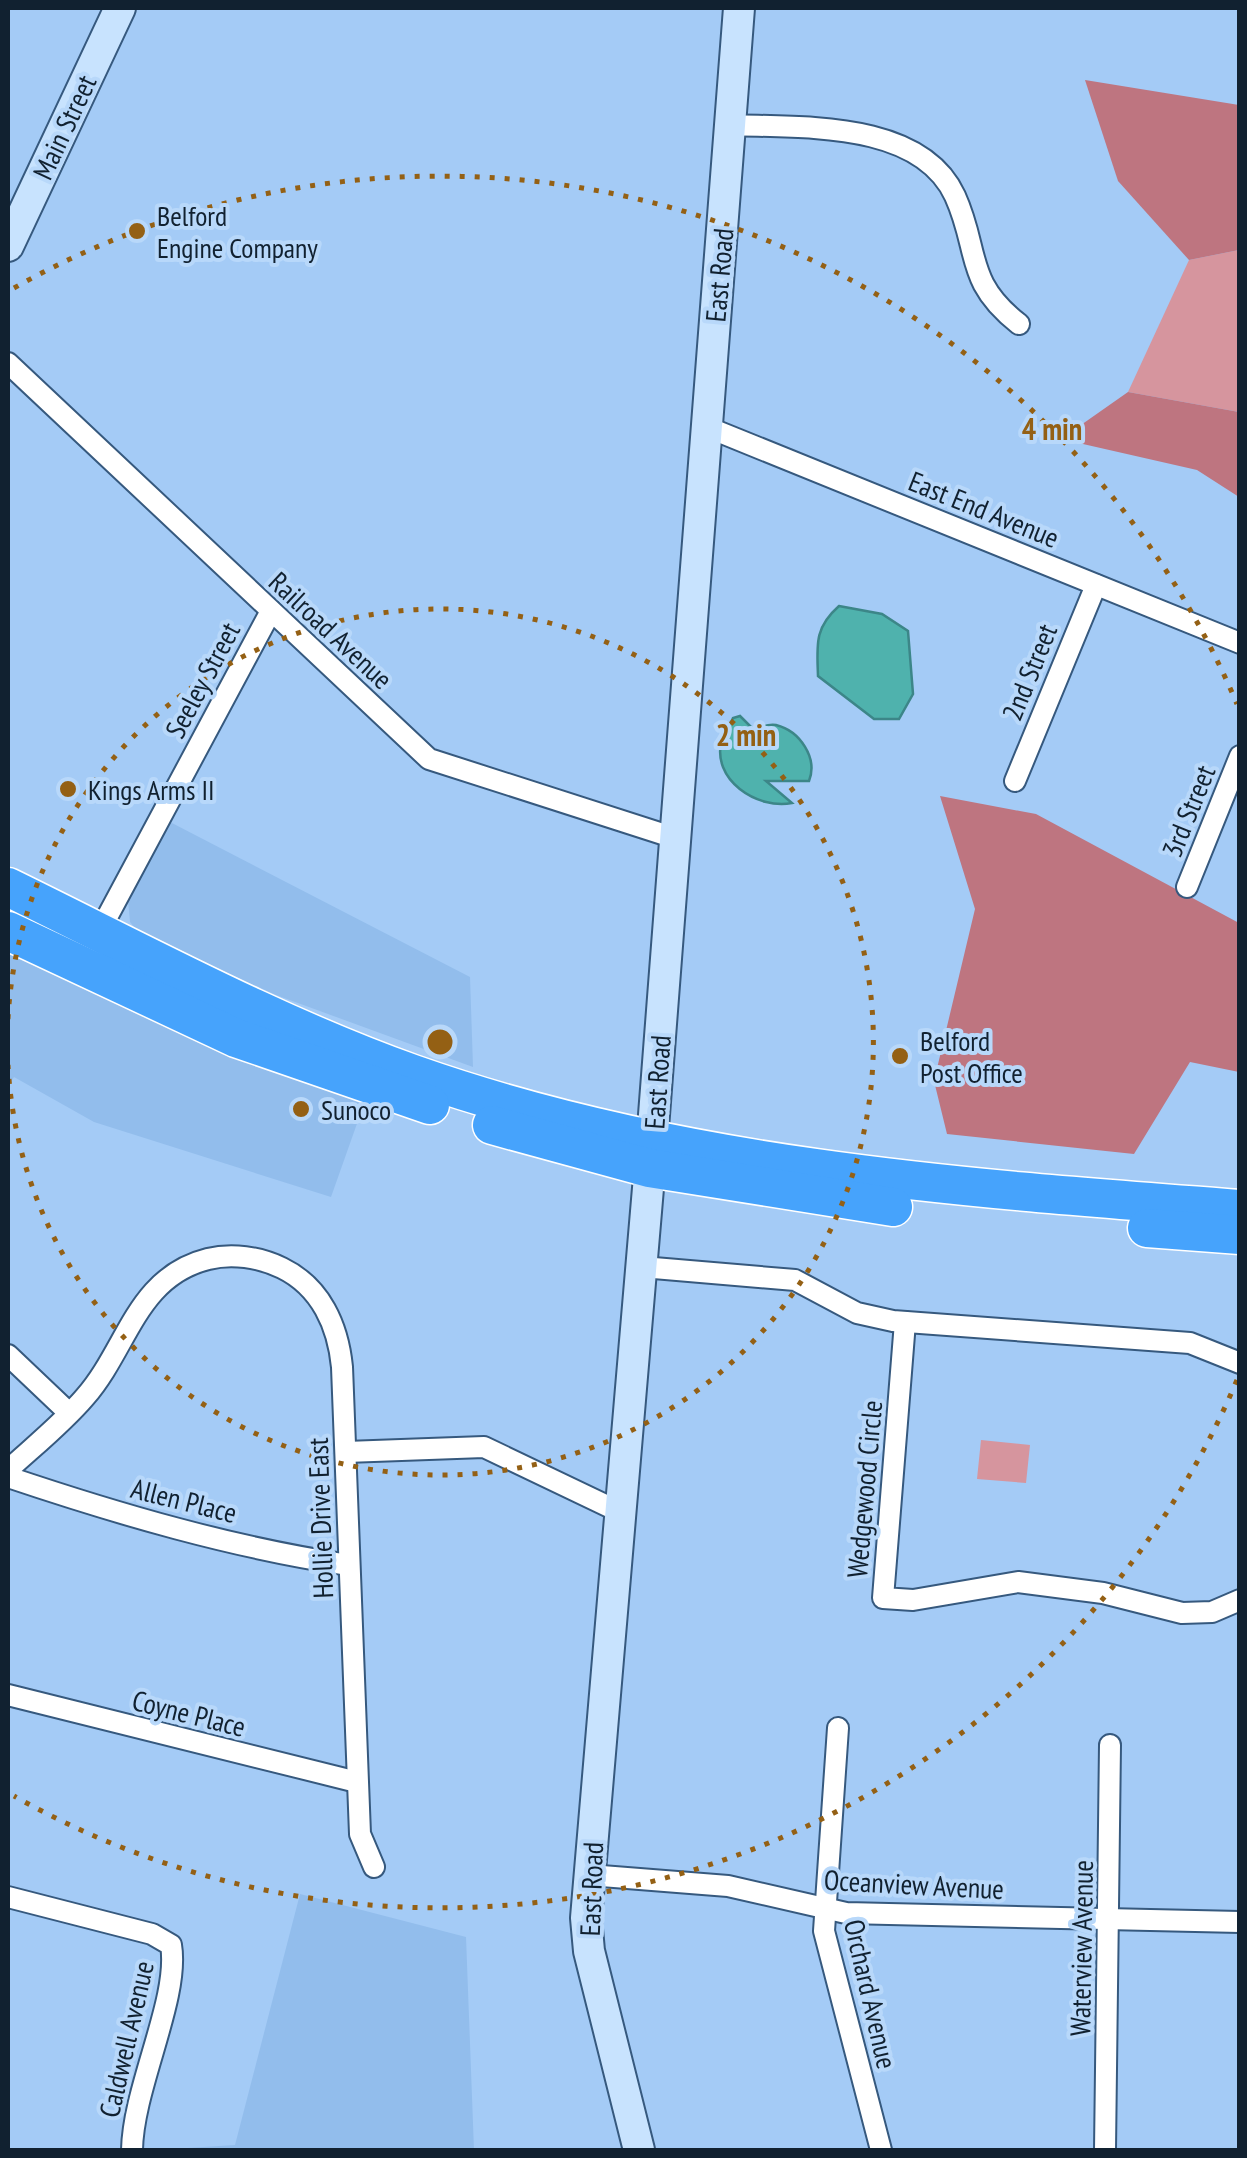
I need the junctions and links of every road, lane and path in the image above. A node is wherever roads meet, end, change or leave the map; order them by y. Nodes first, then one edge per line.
1 (120, 8) edge
2 (739, 8) edge
3 (730, 125) junction
4 (8, 246) edge
5 (1019, 324) dead end
6 (8, 362) edge
7 (707, 428) junction
8 (1096, 585) junction
9 (270, 611) junction
10 (1240, 643) edge
11 (1240, 756) edge
12 (1015, 781) dead end
13 (675, 838) junction
14 (12, 884) edge
15 (1187, 886) dead end
16 (8, 931) edge
17 (98, 934) junction
18 (651, 1154) junction
19 (1240, 1209) edge
20 (1240, 1235) edge
21 (642, 1267) junction
22 (905, 1322) junction
23 (8, 1355) edge
24 (1240, 1363) edge
25 (68, 1412) junction
26 (346, 1452) junction
27 (8, 1474) edge
28 (622, 1513) junction
29 (349, 1566) junction
30 (1240, 1600) edge
31 (8, 1695) edge
32 (838, 1728) dead end
33 (1110, 1745) dead end
34 (357, 1782) junction
35 (374, 1867) dead end
36 (589, 1875) junction
37 (8, 1897) edge
38 (825, 1910) junction
39 (1109, 1918) junction
40 (1240, 1922) edge
41 (132, 2150) edge
42 (640, 2150) edge
43 (881, 2150) edge
44 (1105, 2150) edge

1 - 4 street, Main Street
2 - 3 street, East Road
3 - 5 street
3 - 7 street, East Road
6 - 9 street, Railroad Avenue
7 - 8 street, East End Avenue
7 - 13 street, East Road
8 - 10 street, East End Avenue
8 - 12 street, 2nd Street
9 - 13 street, Railroad Avenue
9 - 17 street, Seeley Street
11 - 15 street, 3rd Street
13 - 18 street, East Road
14 - 17 highway
16 - 18 highway
17 - 18 highway
18 - 19 highway
18 - 20 highway
18 - 21 street, East Road
21 - 22 street
21 - 28 street, East Road
22 - 24 street
22 - 30 street, Wedgewood Circle
23 - 25 street
25 - 26 street, Hollie Drive East
25 - 27 street
26 - 28 street
26 - 29 street, Hollie Drive East
27 - 29 street, Allen Place
28 - 36 street, East Road
29 - 34 street, Hollie Drive East
31 - 34 street, Coyne Place
32 - 38 street, Orchard Avenue
33 - 39 street, Waterview Avenue
34 - 35 street, Hollie Drive East
36 - 38 street, Oceanview Avenue
36 - 42 street, East Road
37 - 41 street, Caldwell Avenue
38 - 39 street, Oceanview Avenue
38 - 43 street, Orchard Avenue
39 - 40 street, Oceanview Avenue
39 - 44 street, Waterview Avenue

